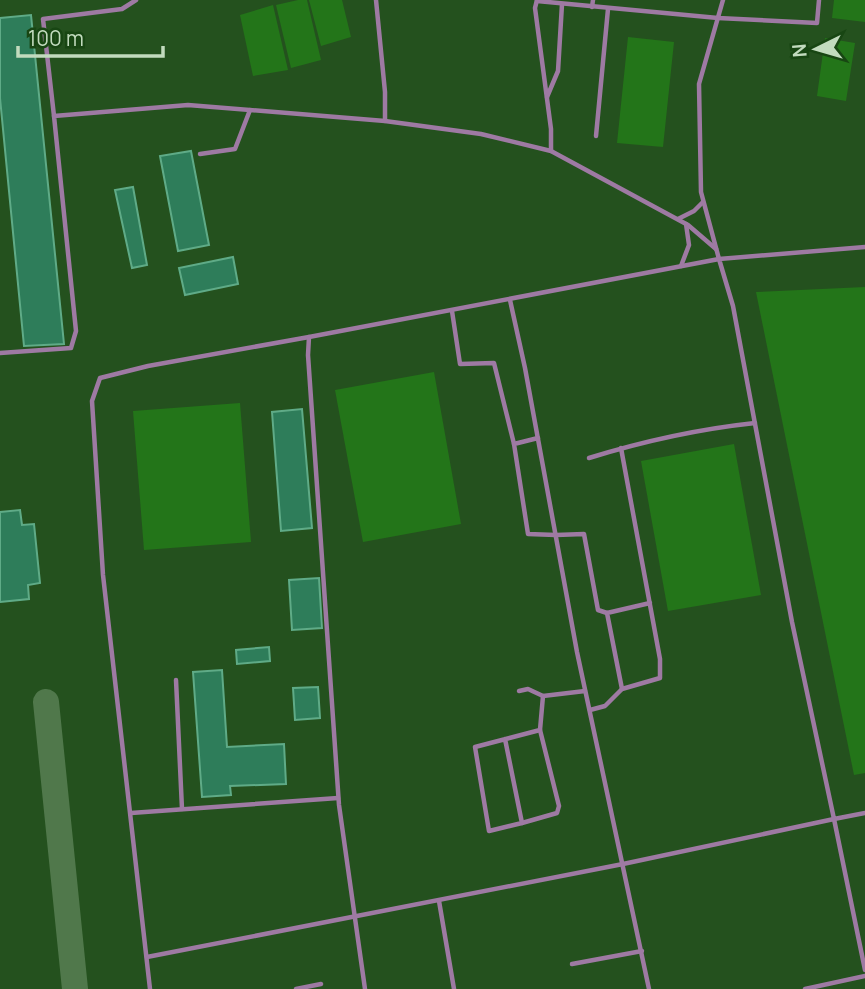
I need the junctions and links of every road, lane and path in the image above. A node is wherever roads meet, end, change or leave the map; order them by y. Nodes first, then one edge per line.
1 (136, 0) edge
2 (376, 0) edge
3 (537, 0) edge
4 (593, 0) edge
5 (723, 0) edge
6 (819, 0) edge
7 (562, 4) junction
8 (592, 7) junction
9 (608, 9) junction
10 (718, 18) junction
11 (547, 98) junction
12 (250, 110) junction
13 (54, 116) junction
14 (385, 121) junction
15 (596, 136) dead end
16 (551, 151) junction
17 (200, 154) dead end
18 (704, 202) junction
19 (678, 219) junction
20 (685, 223) junction
21 (865, 247) edge
22 (717, 250) junction
23 (719, 259) junction
24 (678, 268) junction
25 (510, 300) junction
26 (452, 311) junction
27 (309, 337) junction
28 (0, 353) edge
29 (755, 423) junction
30 (538, 438) junction
31 (514, 444) junction
32 (621, 448) junction
33 (589, 458) dead end
34 (556, 536) junction
35 (650, 603) junction
36 (607, 613) junction
37 (176, 680) dead end
38 (622, 689) junction
39 (519, 691) dead end
40 (585, 691) junction
41 (542, 696) junction
42 (590, 710) junction
43 (540, 730) junction
44 (505, 739) junction
45 (338, 798) junction
46 (183, 809) junction
47 (131, 813) junction
48 (865, 813) edge
49 (834, 819) junction
50 (522, 823) junction
51 (623, 864) junction
52 (439, 901) junction
53 (355, 918) junction
54 (642, 951) junction
55 (147, 957) junction
56 (572, 964) dead end
57 (865, 970) edge
58 (865, 976) edge
59 (321, 984) dead end
60 (150, 989) edge
61 (296, 989) edge
62 (365, 989) edge
63 (454, 989) edge
64 (649, 989) edge
65 (805, 989) edge

1 - 13 lane
2 - 14 lane
3 - 7 lane
3 - 11 lane
4 - 8 lane
5 - 10 lane
6 - 10 lane
7 - 8 lane
7 - 11 lane
8 - 9 lane
9 - 10 lane
9 - 15 lane
10 - 18 lane
11 - 16 lane
12 - 13 lane
12 - 14 lane
12 - 17 lane
13 - 28 lane
14 - 16 lane
16 - 19 lane
18 - 19 lane
18 - 22 lane
19 - 20 lane
20 - 22 lane
20 - 24 lane
21 - 23 lane
22 - 23 lane
23 - 24 lane
23 - 29 lane
24 - 25 lane
25 - 26 lane
25 - 30 lane
26 - 27 lane
26 - 31 lane
27 - 45 lane
27 - 47 lane
29 - 32 lane
29 - 49 lane
30 - 31 lane
30 - 34 lane
31 - 34 lane
32 - 33 lane
32 - 35 lane
34 - 36 lane
34 - 40 lane
35 - 36 lane
35 - 38 lane
36 - 38 lane
37 - 46 lane
38 - 42 lane
39 - 41 lane
40 - 41 lane
40 - 42 lane
41 - 43 lane
42 - 51 lane
43 - 44 lane
43 - 50 lane
44 - 50 lane
44 - 50 lane
45 - 46 lane
45 - 53 lane
46 - 47 lane
47 - 55 lane
48 - 49 lane
49 - 51 lane
49 - 57 lane
51 - 52 lane
51 - 54 lane
52 - 53 lane
52 - 63 lane
53 - 55 lane
53 - 62 lane
54 - 56 lane
54 - 64 lane
55 - 60 lane
58 - 65 lane
59 - 61 lane

